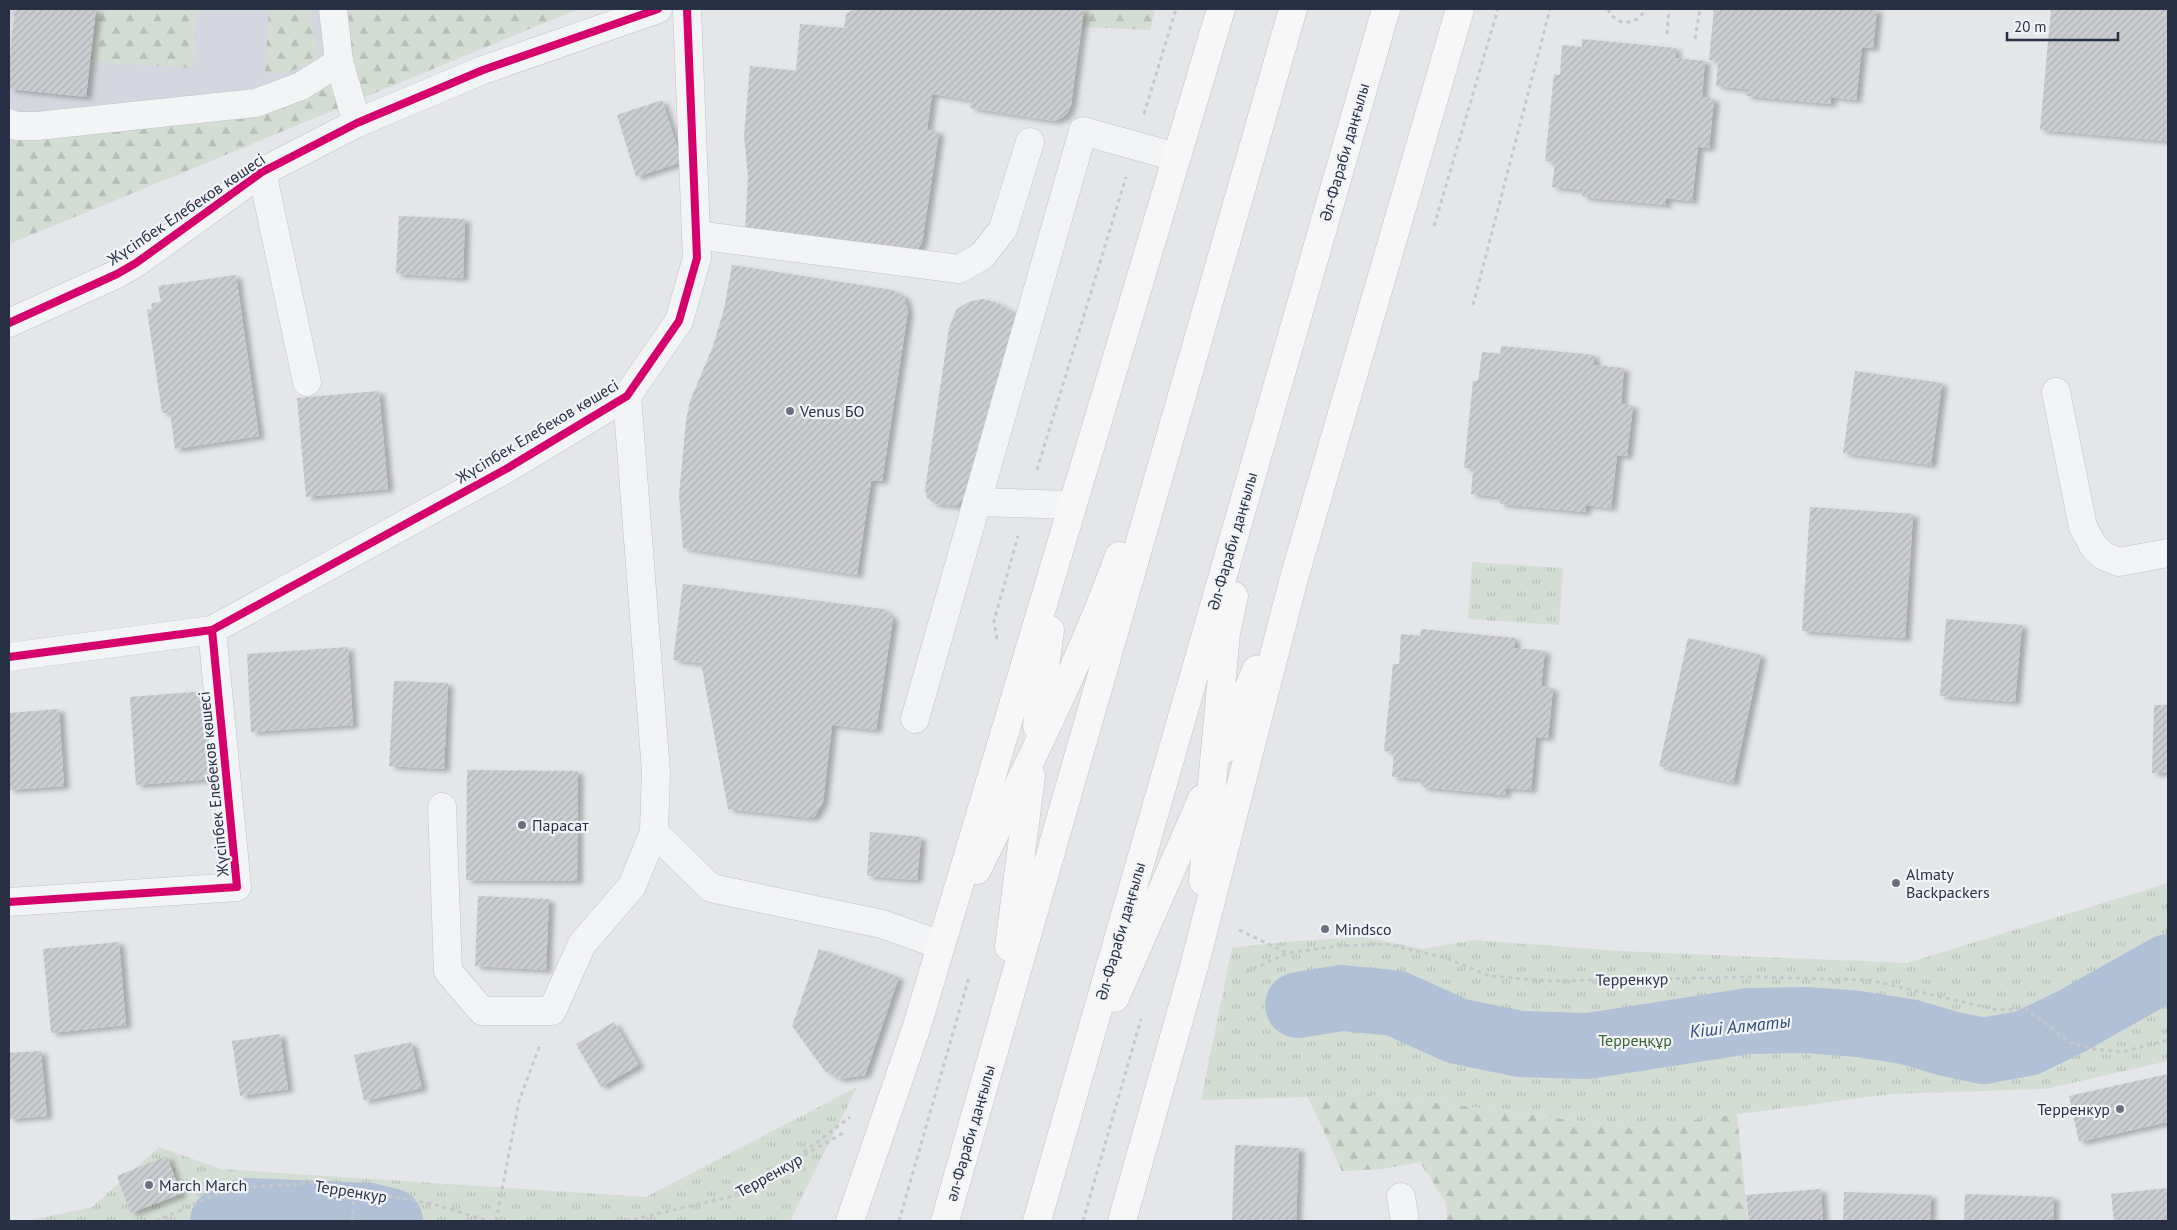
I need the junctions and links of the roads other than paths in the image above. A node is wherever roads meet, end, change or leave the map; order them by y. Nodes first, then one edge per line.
1 (332, 9) edge
2 (658, 9) edge
3 (687, 9) edge
4 (1221, 9) edge
5 (1293, 9) edge
6 (1386, 9) edge
7 (1460, 9) edge
8 (339, 62) junction
9 (9, 123) edge
10 (357, 123) junction
11 (1030, 142) dead end
12 (1176, 157) junction
13 (262, 172) junction
14 (696, 235) junction
15 (9, 323) edge
16 (1200, 332) junction
17 (1286, 355) junction
18 (307, 382) dead end
19 (2056, 392) dead end
20 (627, 396) junction
21 (977, 502) junction
22 (1072, 505) junction
23 (2168, 553) edge
24 (1294, 578) junction
25 (212, 630) junction
26 (9, 657) edge
27 (915, 719) dead end
28 (1033, 755) junction
29 (1212, 776) junction
30 (442, 807) dead end
31 (654, 832) junction
32 (9, 902) edge
33 (941, 945) junction
34 (1196, 963) junction
35 (996, 1045) junction
36 (1079, 1074) junction
37 (1038, 1220) edge
38 (850, 1221) edge
39 (945, 1221) edge
40 (1122, 1221) edge

1 - 8 street
2 - 10 street, Жүсіпбек Елебеков көшесі
3 - 14 street, Жүсіпбек Елебеков көшесі
4 - 12 main road
5 - 16 main road
6 - 17 main road, Әл-Фараби даңғылы
7 - 24 main road
8 - 9 street
8 - 10 street
10 - 13 street, Жүсіпбек Елебеков көшесі
11 - 14 street
12 - 21 street
12 - 22 main road
13 - 15 street, Жүсіпбек Елебеков көшесі
13 - 18 street
14 - 20 street, Жүсіпбек Елебеков көшесі
16 - 28 main road
16 - 35 main road
17 - 29 main road
17 - 36 main road, Әл-Фараби даңғылы
19 - 23 street
20 - 25 street, Жүсіпбек Елебеков көшесі
20 - 31 street
21 - 22 street
21 - 27 street
22 - 28 main road
22 - 33 main road
24 - 29 main road
24 - 34 main road
25 - 26 street, Жүсіпбек Елебеков көшесі
25 - 32 street, Жүсіпбек Елебеков көшесі
28 - 33 main road
28 - 35 main road
29 - 34 main road
29 - 36 main road
30 - 31 street
31 - 33 street
33 - 38 main road
34 - 40 main road
35 - 39 main road, әл-Фараби даңғылы
36 - 37 main road

